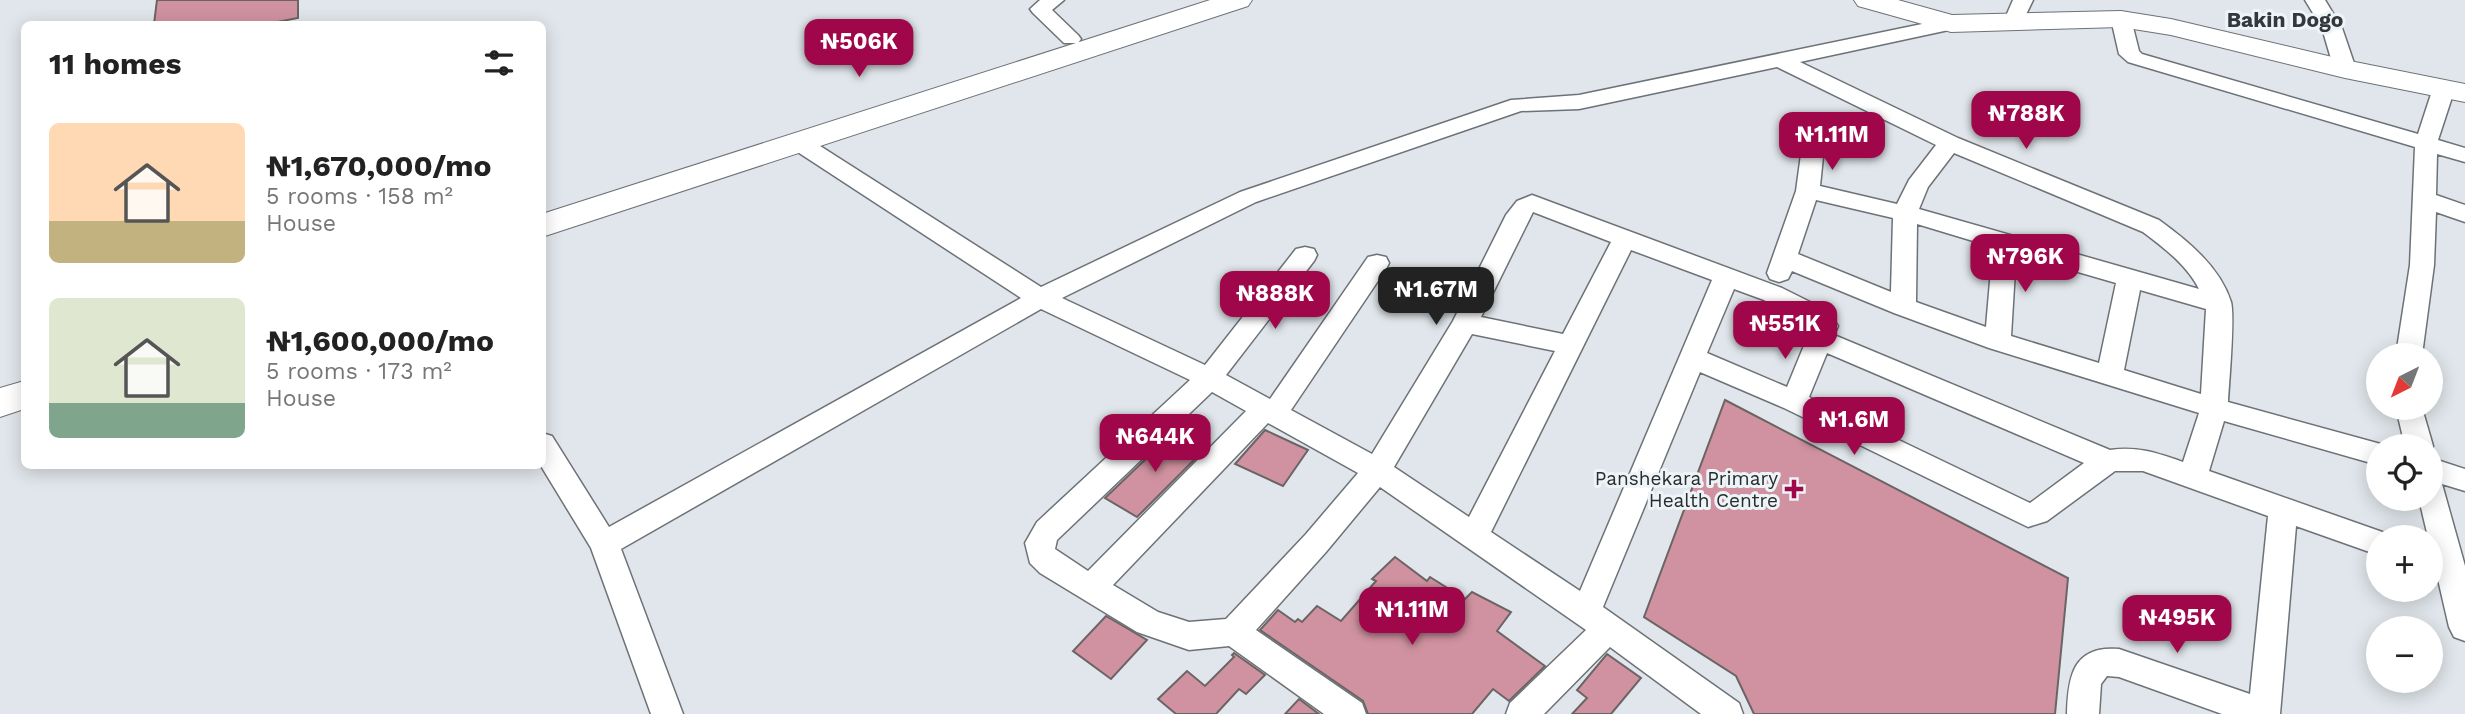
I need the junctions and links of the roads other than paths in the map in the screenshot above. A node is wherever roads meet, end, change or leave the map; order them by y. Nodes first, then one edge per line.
1 (1021, 0) edge
2 (1191, 0) edge
3 (1238, 0) edge
4 (1868, 0) edge
5 (2315, 0) edge
6 (1047, 4) edge
7 (1913, 6) edge
8 (2018, 11) edge
9 (2121, 19) junction
10 (1951, 24) junction
11 (1071, 39) junction
12 (1777, 59) junction
13 (2345, 69) junction
14 (2455, 91) edge
15 (798, 142) junction
16 (1950, 143) junction
17 (2426, 144) junction
18 (1813, 147) dead end
19 (2465, 155) edge
20 (1808, 191) junction
21 (2424, 199) junction
22 (546, 207) edge
23 (1905, 213) junction
24 (2465, 214) edge
25 (546, 225) edge
26 (1625, 238) junction
27 (2006, 243) junction
28 (1305, 256) dead end
29 (1784, 258) junction
30 (1377, 263) dead end
31 (1726, 277) junction
32 (2129, 279) junction
33 (1773, 294) junction
34 (1040, 298) junction
35 (2219, 304) junction
36 (1903, 307) junction
37 (1465, 323) junction
38 (1820, 340) junction
39 (1998, 341) junction
40 (2411, 343) edge
41 (1569, 345) junction
42 (1693, 358) junction
43 (2110, 374) junction
44 (21, 378) edge
45 (1209, 378) junction
46 (0, 385) edge
47 (21, 396) edge
48 (1794, 401) junction
49 (0, 403) edge
50 (2214, 408) junction
51 (1270, 410) junction
52 (546, 450) edge
53 (2366, 451) edge
54 (2108, 461) junction
55 (1377, 470) junction
56 (2443, 473) edge
57 (2193, 477) junction
58 (2465, 480) edge
59 (2283, 509) junction
60 (1474, 537) junction
61 (2366, 539) edge
62 (604, 544) junction
63 (2443, 571) edge
64 (1092, 587) junction
65 (1597, 621) junction
66 (2465, 627) edge
67 (1234, 632) junction
68 (667, 714) edge
69 (1350, 714) edge
70 (1522, 714) edge
71 (1727, 714) edge
72 (2083, 714) edge

1 - 6 street
2 - 11 street
3 - 15 street
4 - 7 street
5 - 13 street
6 - 11 street
7 - 10 street
8 - 9 street
8 - 10 street
9 - 13 street
9 - 17 street
10 - 12 street
11 - 22 street
12 - 16 street
12 - 34 street
13 - 14 street
14 - 17 street
15 - 25 street
15 - 34 street
16 - 23 street
16 - 35 street
17 - 19 street
17 - 21 street
18 - 20 street
20 - 23 street
20 - 29 street
21 - 24 street
21 - 40 street
23 - 27 street
23 - 36 street
26 - 31 street
26 - 37 street
26 - 41 street
27 - 32 street
27 - 39 street
28 - 45 street
29 - 33 street
29 - 36 street
30 - 51 street
31 - 33 street
31 - 42 street
32 - 35 street
32 - 43 street
33 - 38 street
34 - 45 street
34 - 62 street
35 - 50 street
36 - 39 street
37 - 41 street
37 - 55 street
38 - 48 street
38 - 54 street
39 - 43 street
41 - 60 street
42 - 48 street
42 - 65 street
43 - 50 street
44 - 46 street
45 - 51 street
45 - 64 street
47 - 49 street
48 - 54 street
50 - 53 street
50 - 57 street
51 - 55 street
51 - 64 street
52 - 62 street
54 - 57 street
55 - 60 street
55 - 67 street
56 - 58 street
57 - 59 street
59 - 61 street
59 - 72 street
60 - 65 street
62 - 68 street
63 - 66 street
64 - 67 street
65 - 70 street
65 - 71 street
67 - 69 street

